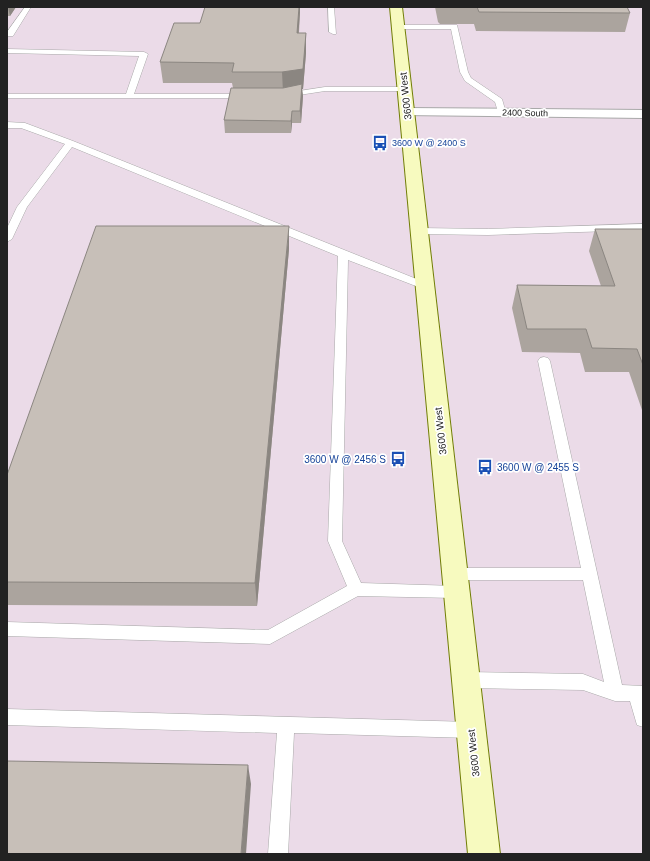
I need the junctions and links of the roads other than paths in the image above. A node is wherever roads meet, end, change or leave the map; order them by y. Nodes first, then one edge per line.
1 (28, 7) edge
2 (331, 7) edge
3 (397, 17) edge
4 (333, 32) dead end
5 (7, 34) edge
6 (7, 51) edge
7 (404, 89) junction
8 (7, 96) edge
9 (130, 96) junction
10 (252, 96) edge
11 (275, 96) edge
12 (407, 112) junction
13 (502, 113) junction
14 (643, 114) edge
15 (7, 125) edge
16 (70, 143) junction
17 (643, 227) edge
18 (419, 231) junction
19 (7, 239) edge
20 (343, 254) junction
21 (425, 286) junction
22 (544, 361) dead end
23 (590, 574) junction
24 (455, 583) junction
25 (356, 589) junction
26 (7, 629) edge
27 (466, 680) junction
28 (615, 693) junction
29 (640, 694) edge
30 (7, 717) edge
31 (643, 719) edge
32 (286, 725) junction
33 (471, 730) junction
34 (278, 854) edge
35 (484, 854) edge

1 - 5 lane
2 - 4 lane
3 - 7 street, 3600 West
3 - 13 lane
6 - 9 lane
7 - 11 lane
7 - 12 street, 3600 West
8 - 9 lane
9 - 10 lane
12 - 13 street, 2400 South
12 - 18 street, 3600 West
13 - 14 street, 2400 South
15 - 16 lane
16 - 19 lane
16 - 20 lane
17 - 18 lane
18 - 21 street, 3600 West
20 - 21 lane
20 - 25 lane
21 - 24 street, 3600 West
22 - 23 lane
23 - 24 lane
23 - 28 lane
24 - 25 lane
24 - 27 street, 3600 West
25 - 26 lane
27 - 28 lane
27 - 33 street, 3600 West
28 - 29 lane
29 - 31 lane
30 - 32 lane
32 - 33 lane
32 - 34 lane
33 - 35 street, 3600 West

